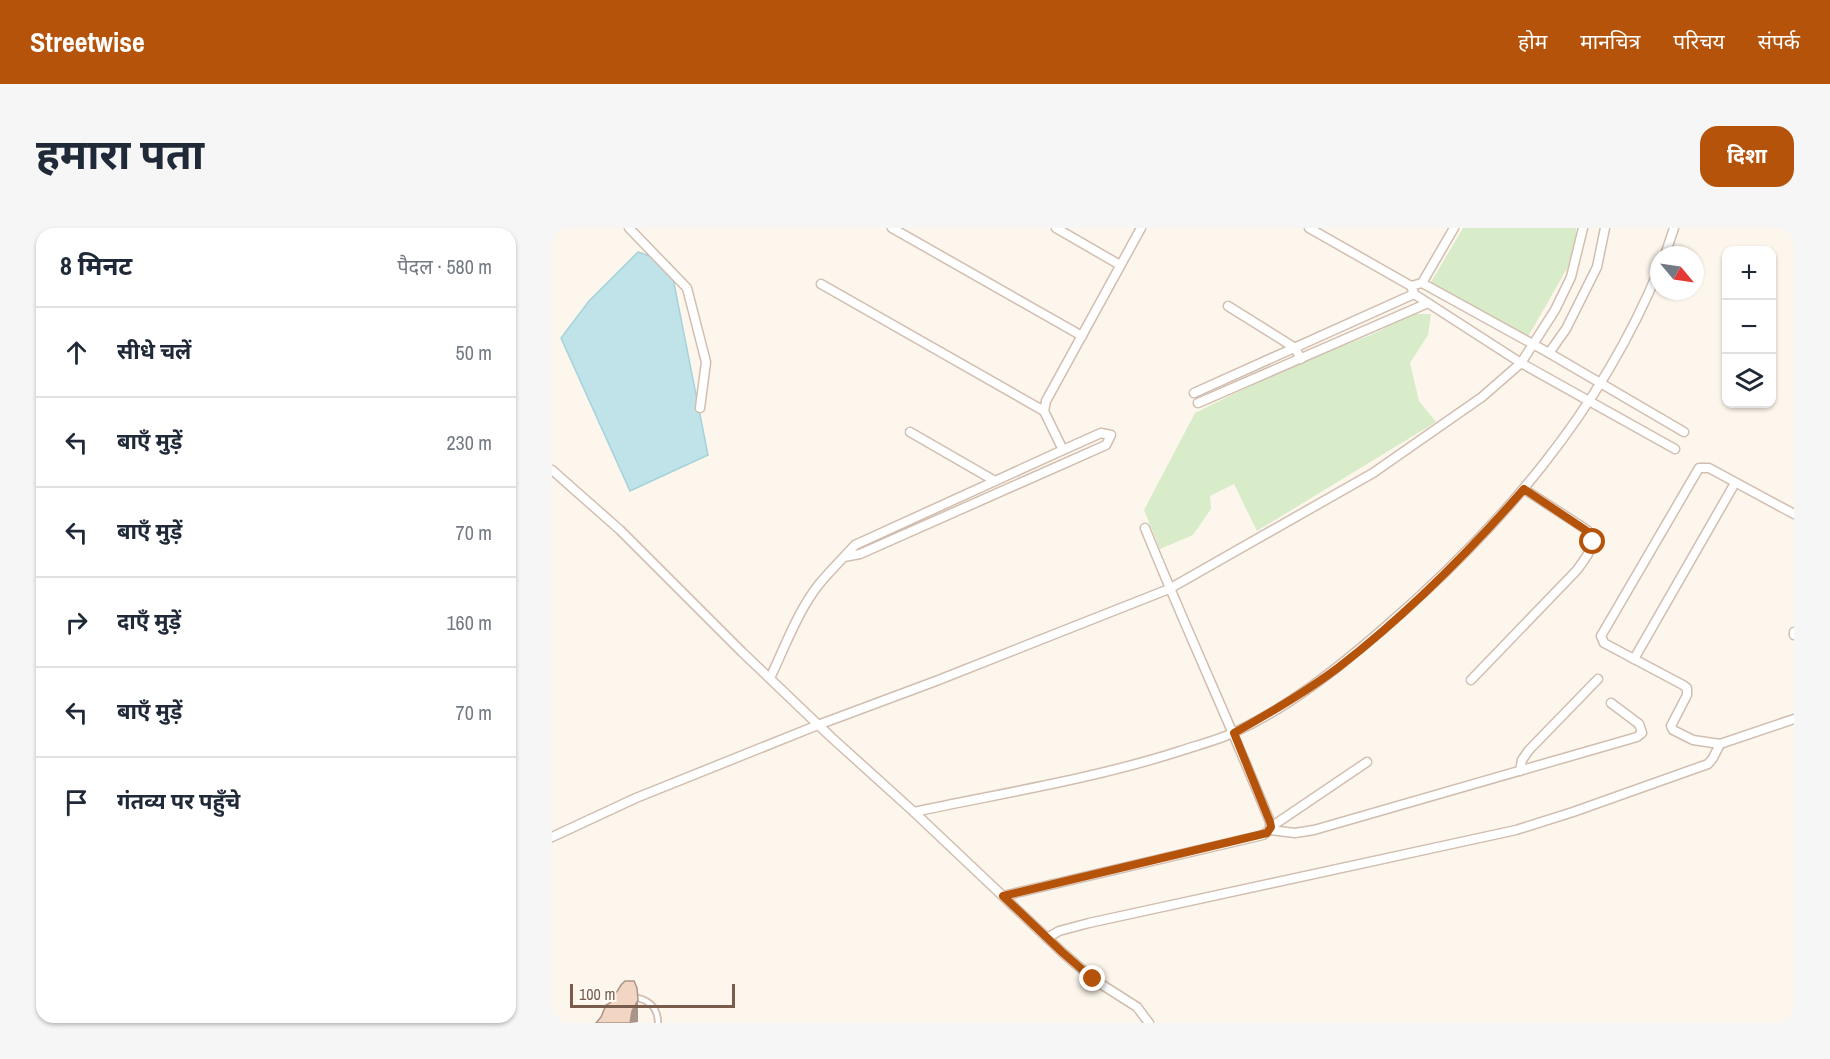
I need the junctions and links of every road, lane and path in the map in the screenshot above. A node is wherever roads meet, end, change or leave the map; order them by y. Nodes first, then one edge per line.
1 (629, 228) edge
2 (892, 228) edge
3 (1056, 228) edge
4 (1141, 228) edge
5 (1309, 228) edge
6 (1454, 228) edge
7 (1583, 228) edge
8 (1605, 228) edge
9 (1674, 228) edge
10 (1668, 246) edge
11 (1120, 266) junction
12 (1422, 283) junction
13 (821, 284) dead end
14 (1412, 290) junction
15 (1650, 291) edge
16 (1428, 303) junction
17 (1228, 306) dead end
18 (1082, 336) junction
19 (1533, 345) junction
20 (1295, 348) junction
21 (1550, 353) junction
22 (1301, 358) junction
23 (1521, 363) junction
24 (1600, 384) junction
25 (1194, 393) dead end
26 (1589, 401) junction
27 (1198, 403) dead end
28 (700, 408) dead end
29 (1044, 411) junction
30 (910, 432) dead end
31 (1684, 432) dead end
32 (1063, 450) junction
33 (1675, 450) dead end
34 (552, 470) edge
35 (995, 481) junction
36 (1735, 483) junction
37 (1524, 489) junction
38 (1794, 514) edge
39 (1145, 528) dead end
40 (844, 557) junction
41 (1170, 589) junction
42 (1634, 659) junction
43 (770, 678) junction
44 (1598, 679) dead end
45 (1470, 680) dead end
46 (1611, 703) dead end
47 (1794, 719) edge
48 (818, 725) junction
49 (1234, 733) junction
50 (1720, 744) junction
51 (1367, 762) dead end
52 (1520, 771) junction
53 (914, 812) junction
54 (1270, 828) junction
55 (552, 837) edge
56 (1003, 896) junction
57 (1047, 938) junction
58 (627, 997) edge
59 (658, 1023) edge
60 (1149, 1023) edge

1 - 28 street
2 - 18 street
3 - 11 street
4 - 11 street
5 - 14 street
6 - 12 street
7 - 19 street
8 - 21 street
9 - 10 street
11 - 18 street
12 - 14 street
12 - 19 street
13 - 29 street
14 - 16 street
14 - 20 street
15 - 24 street
16 - 22 street
16 - 23 street
17 - 20 street
18 - 29 street
19 - 21 street
19 - 23 street
20 - 22 street
20 - 25 street
21 - 24 street
22 - 27 street
23 - 26 street
23 - 41 street
24 - 26 street
24 - 31 street
26 - 33 street
26 - 37 street
29 - 32 street
30 - 35 street
32 - 35 street
32 - 40 street
34 - 43 street
35 - 40 street
36 - 38 street
36 - 42 street
36 - 42 street
37 - 45 street
37 - 49 street
39 - 41 street
40 - 43 street
41 - 48 street
41 - 49 street
42 - 50 street
43 - 48 street
44 - 52 street
46 - 52 street
47 - 50 street
48 - 53 street
48 - 55 street
49 - 53 street
49 - 54 street
50 - 57 street
51 - 54 street
52 - 54 street
53 - 56 street
54 - 56 street
56 - 57 street
57 - 60 street
58 - 59 lane

